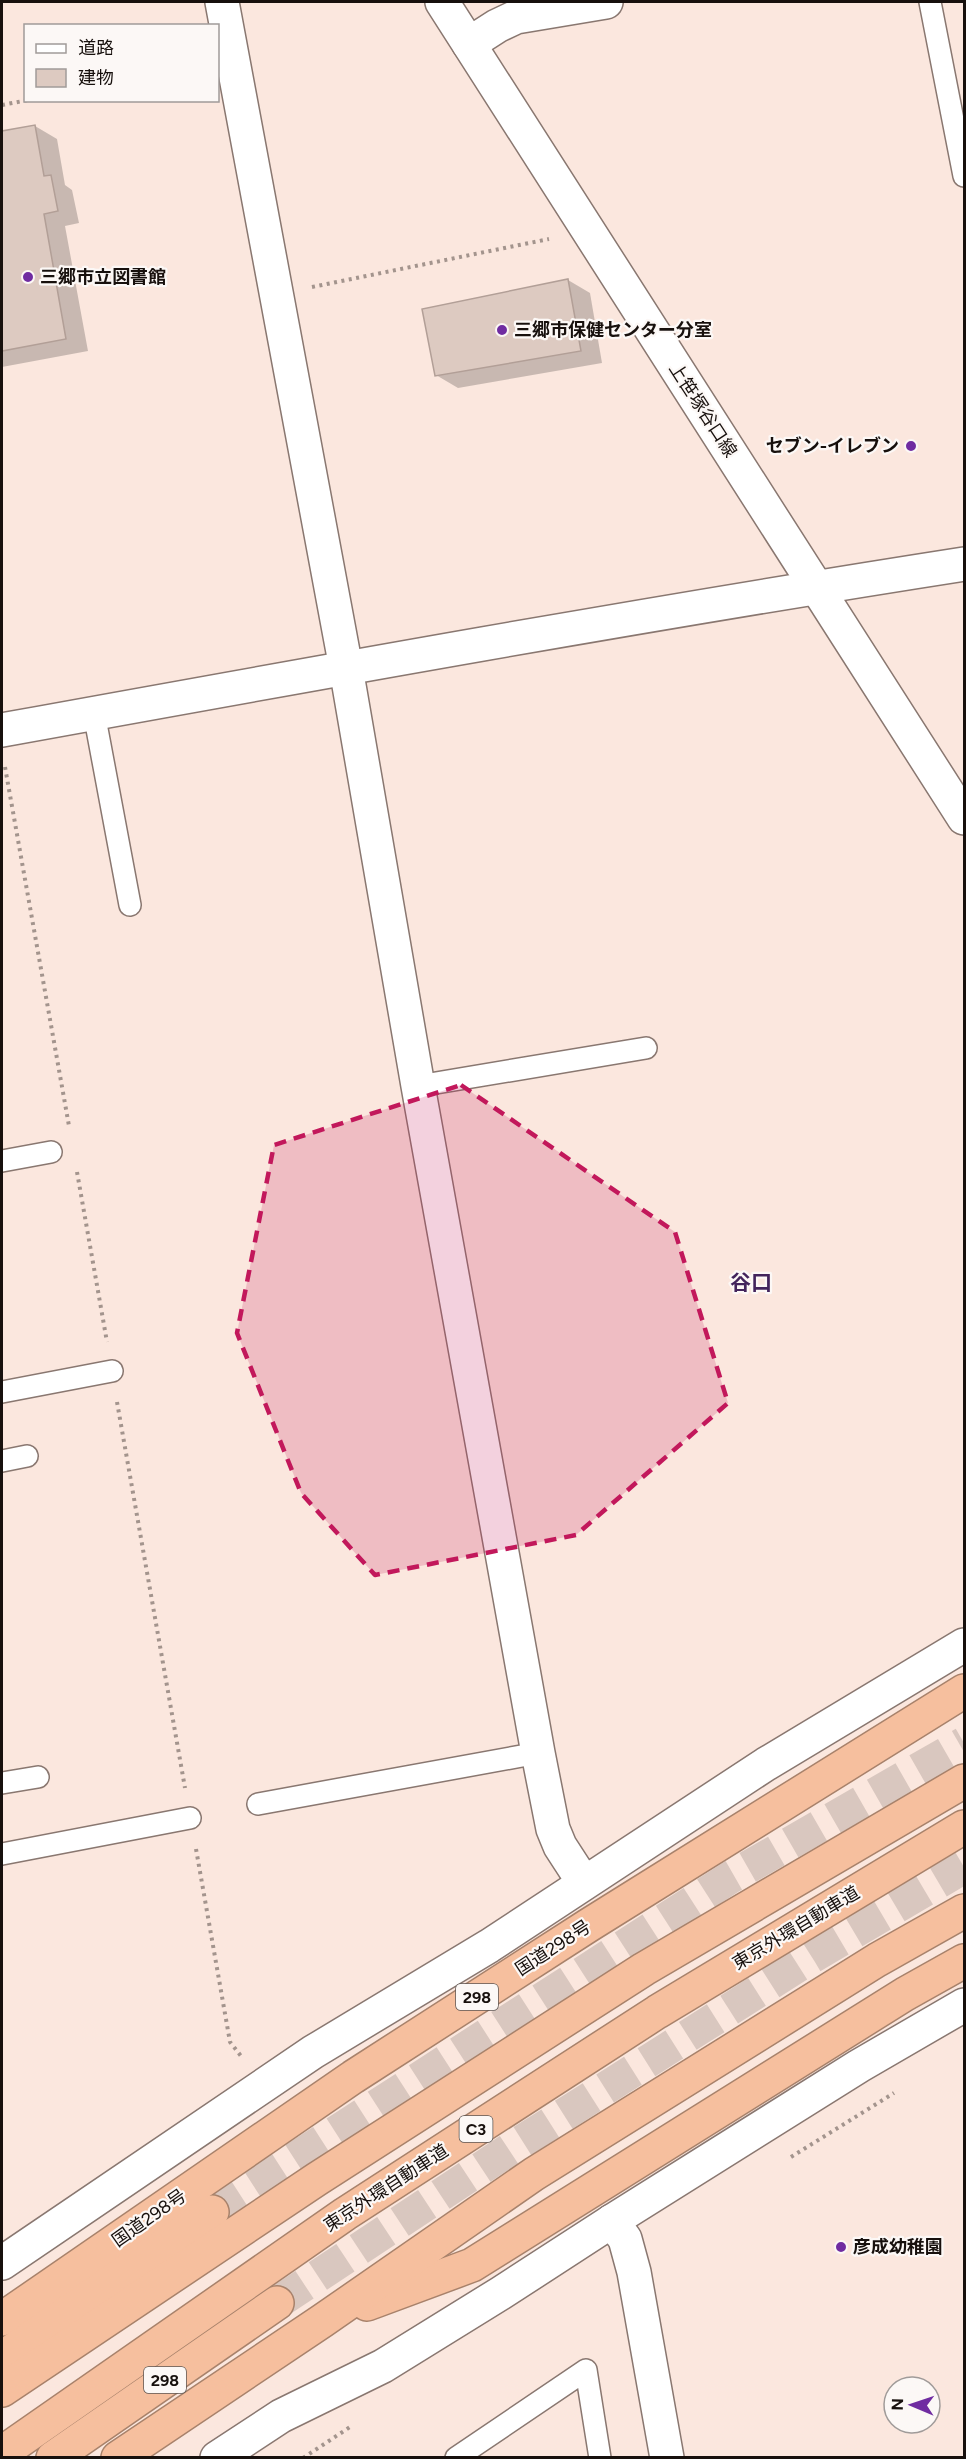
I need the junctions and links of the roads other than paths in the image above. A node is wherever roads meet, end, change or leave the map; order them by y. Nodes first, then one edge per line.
1 (222, 2) edge
2 (442, 2) edge
3 (606, 2) edge
4 (930, 2) edge
5 (562, 5) edge
6 (469, 44) junction
7 (964, 176) edge
8 (964, 564) edge
9 (816, 587) junction
10 (346, 668) junction
11 (94, 713) junction
12 (2, 730) edge
13 (964, 818) edge
14 (130, 905) dead end
15 (646, 1048) dead end
16 (418, 1086) junction
17 (51, 1152) dead end
18 (2, 1161) edge
19 (112, 1371) dead end
20 (2, 1392) edge
21 (27, 1456) dead end
22 (2, 1461) edge
23 (964, 1646) edge
24 (964, 1691) edge
25 (538, 1753) junction
26 (38, 1777) dead end
27 (964, 1781) edge
28 (2, 1783) edge
29 (258, 1804) dead end
30 (190, 1818) dead end
31 (964, 1827) edge
32 (2, 1854) edge
33 (584, 1883) junction
34 (964, 1911) edge
35 (964, 1961) edge
36 (964, 2005) edge
37 (314, 2052) junction
38 (353, 2076) junction
39 (212, 2212) tunnel mouth
40 (612, 2221) junction
41 (9, 2247) edge
42 (277, 2303) tunnel mouth
43 (2, 2319) edge
44 (322, 2321) junction
45 (2, 2358) edge
46 (2, 2390) edge
47 (2, 2453) edge
48 (53, 2457) edge
49 (118, 2457) edge
50 (217, 2457) edge
51 (456, 2457) edge
52 (600, 2457) edge
53 (668, 2457) edge

1 - 10 street
2 - 6 street, 上笹塚谷口線
3 - 5 street
4 - 7 lane
5 - 6 street
6 - 9 street, 上笹塚谷口線
8 - 9 street
9 - 10 street
9 - 13 street, 上笹塚谷口線
10 - 11 street
10 - 16 street
11 - 12 street
11 - 14 lane
15 - 16 lane
16 - 25 street
17 - 18 lane
19 - 20 lane
21 - 22 lane
23 - 33 street
24 - 38 highway, 国道298号 / 298
25 - 29 lane
25 - 33 street
26 - 28 lane
27 - 46 highway, C3
30 - 32 lane
31 - 47 highway, 東京外環自動車道 / C3
33 - 37 street
34 - 44 highway, 298
35 - 44 highway
36 - 40 street
37 - 38 street
37 - 41 street
38 - 43 highway, 国道298号 / 298
39 - 45 highway, 国道298号
40 - 50 street
40 - 53 street
42 - 48 highway, 298
44 - 49 highway, 298
51 - 52 lane

